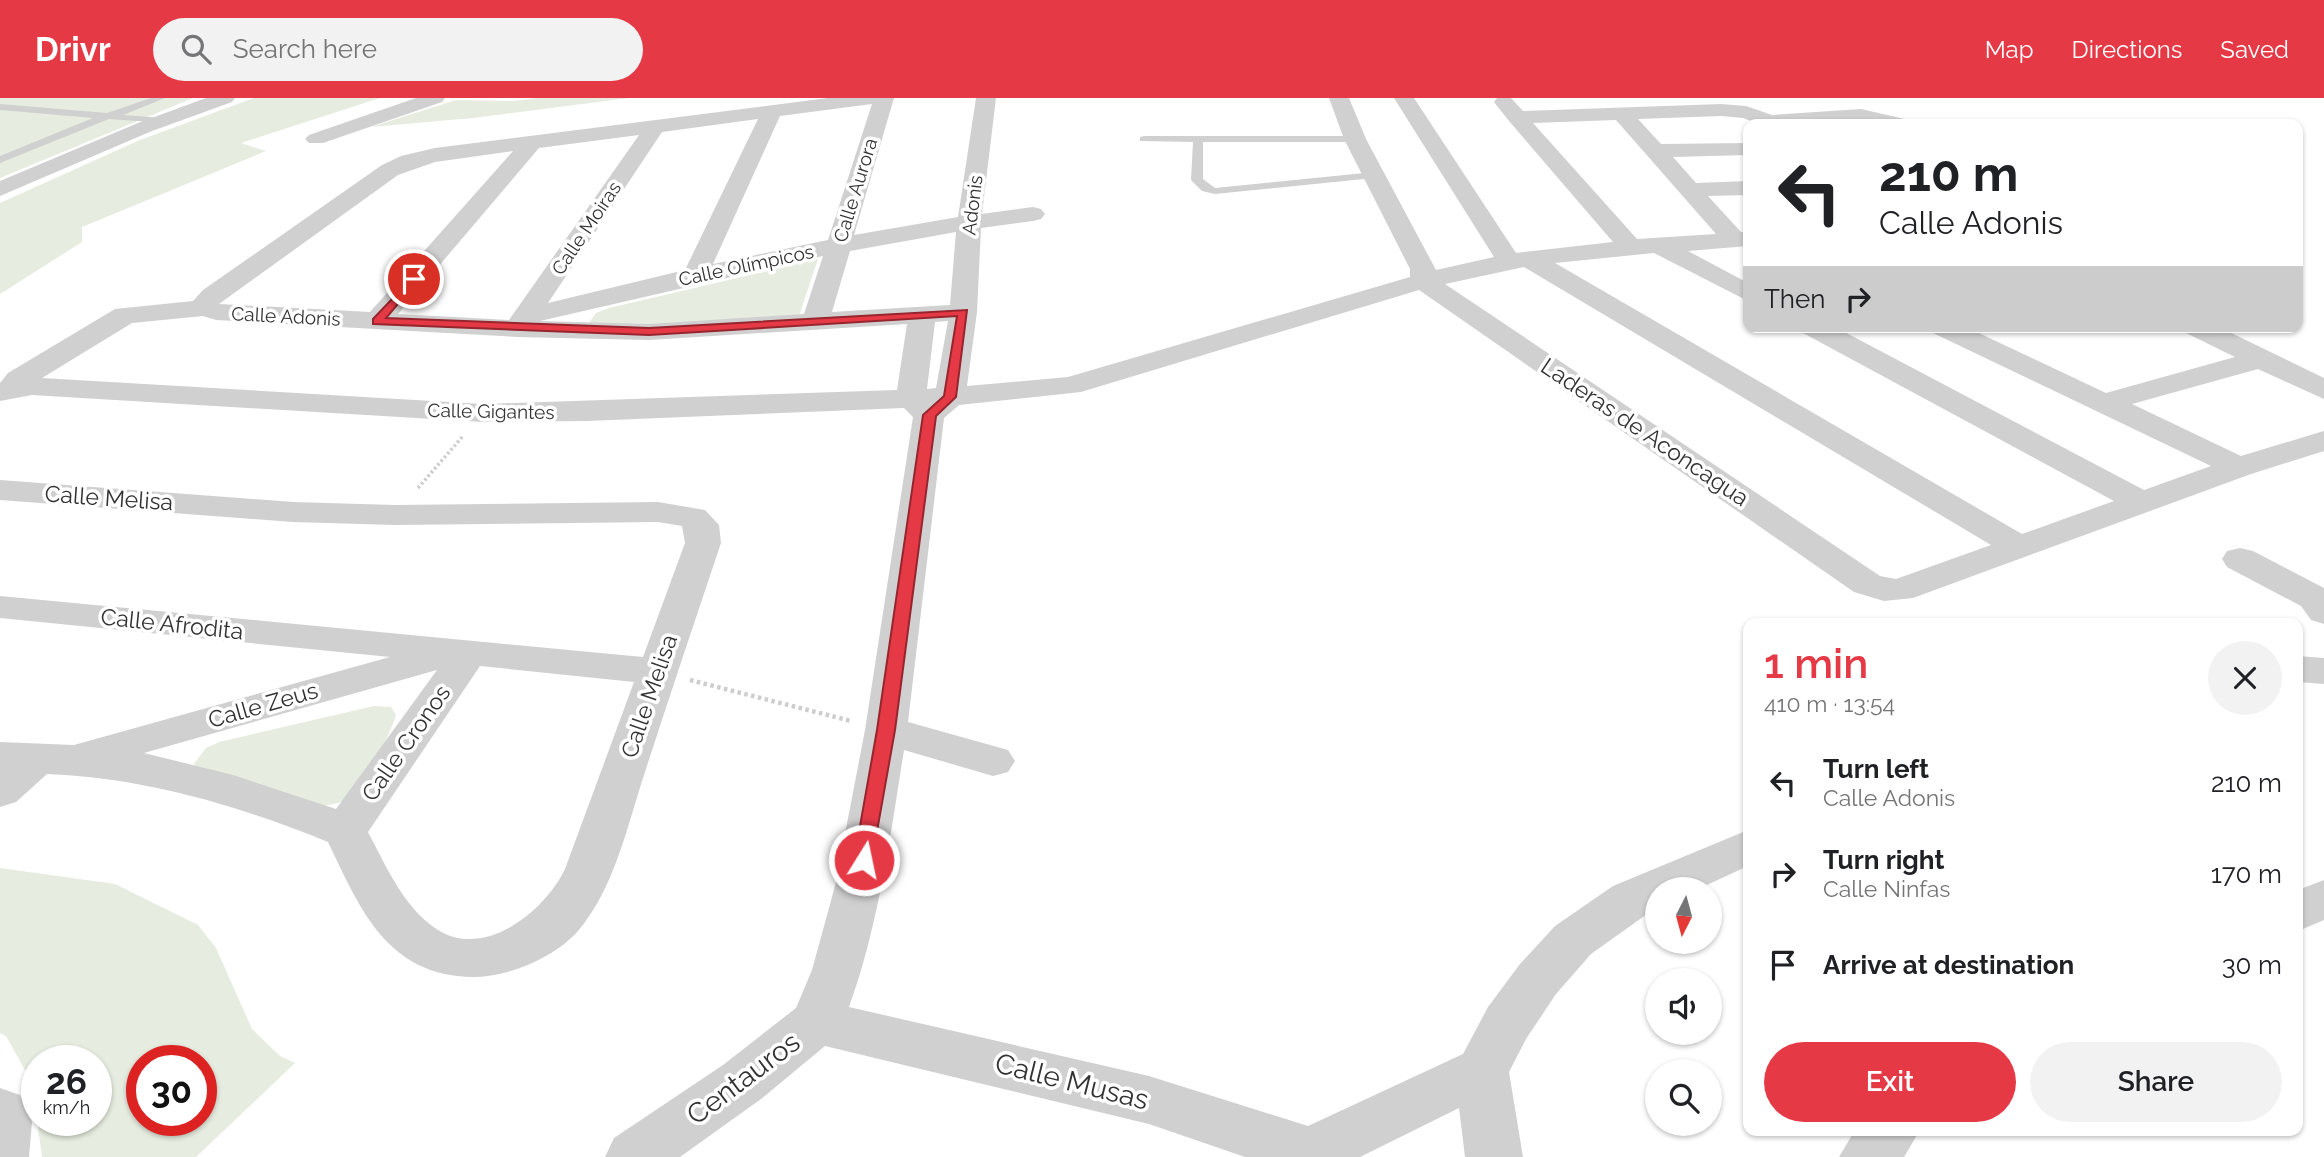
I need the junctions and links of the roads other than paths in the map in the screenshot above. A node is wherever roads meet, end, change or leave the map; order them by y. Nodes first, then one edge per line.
1 (160, 98) edge
2 (225, 98) edge
3 (435, 98) edge
4 (874, 98) edge
5 (884, 98) edge
6 (986, 98) edge
7 (1339, 98) edge
8 (1404, 98) edge
9 (1500, 98) edge
10 (0, 107) edge
11 (772, 112) junction
12 (1621, 113) junction
13 (0, 115) edge
14 (109, 115) junction
15 (1516, 117) junction
16 (1764, 119) edge
17 (1824, 119) edge
18 (1876, 119) edge
19 (89, 123) junction
20 (153, 124) junction
21 (654, 128) junction
22 (316, 139) dead end
23 (1144, 139) dead end
24 (1199, 139) junction
25 (1355, 139) junction
26 (532, 143) junction
27 (1743, 149) edge
28 (1654, 151) junction
29 (0, 160) edge
30 (1374, 175) junction
31 (1743, 188) edge
32 (0, 189) edge
33 (1688, 190) junction
34 (1033, 214) dead end
35 (968, 222) junction
36 (1739, 236) edge
37 (1626, 242) junction
38 (839, 245) junction
39 (1658, 245) junction
40 (1513, 258) junction
41 (1423, 275) junction
42 (695, 276) junction
43 (1743, 290) edge
44 (206, 309) junction
45 (963, 312) junction
46 (922, 316) junction
47 (377, 321) junction
48 (521, 323) junction
49 (815, 323) junction
50 (1824, 333) edge
51 (1955, 333) edge
52 (2208, 333) edge
53 (2260, 359) junction
54 (15, 389) edge
55 (2324, 390) edge
56 (2103, 403) junction
57 (930, 404) junction
58 (2324, 440) edge
59 (2239, 467) junction
60 (0, 491) edge
61 (2141, 502) junction
62 (2018, 546) junction
63 (2240, 559) dead end
64 (2321, 602) edge
65 (0, 607) edge
66 (344, 641) junction
67 (460, 654) junction
68 (2303, 669) edge
69 (657, 671) junction
70 (2324, 671) edge
71 (303, 693) junction
72 (886, 730) junction
73 (37, 758) edge
74 (993, 761) dead end
75 (0, 791) edge
76 (345, 831) junction
77 (1743, 849) edge
78 (2324, 898) edge
79 (2303, 909) edge
80 (817, 1022) junction
81 (1482, 1071) junction
82 (0, 1113) edge
83 (1887, 1136) edge
84 (1318, 1155) edge
85 (0, 1157) edge
86 (634, 1157) edge
87 (1493, 1157) edge
88 (1868, 1157) edge

1 - 14 lane
2 - 20 street
3 - 22 street
4 - 11 street, Calle Adonis
5 - 38 street, Calle Aurora
6 - 35 street, Adonis
7 - 25 street
8 - 40 street
9 - 15 street
10 - 14 lane
11 - 21 street, Calle Adonis
11 - 42 street
12 - 15 street
12 - 16 street
12 - 28 street
13 - 19 lane
14 - 19 lane
14 - 20 lane
15 - 37 street
17 - 18 street
19 - 20 lane
19 - 29 lane
20 - 32 street
21 - 26 street, Calle Adonis
21 - 48 street, Calle Moiras
23 - 24 lane
24 - 25 lane
24 - 30 lane
25 - 30 street
26 - 44 street, Calle Adonis
26 - 47 street
27 - 28 street
28 - 33 street
30 - 41 street
31 - 33 street
33 - 36 street
34 - 35 street, Calle Olímpicos
35 - 38 street, Calle Olímpicos
35 - 45 street, Adonis
36 - 37 street
36 - 39 street
37 - 39 street
37 - 40 street, Calle Gigantes
38 - 42 street, Calle Olímpicos
38 - 49 street, Calle Aurora
39 - 43 street
40 - 41 street, Calle Gigantes
40 - 62 street
41 - 57 street, Calle Gigantes
41 - 62 street, Laderas de Aconcagua
42 - 48 street, Calle Olímpicos
44 - 47 street, Calle Adonis
44 - 54 street
45 - 46 street, Calle Adonis
45 - 57 street, Adonis
46 - 49 street, Calle Adonis
46 - 57 street
47 - 48 street, Calle Adonis
48 - 49 street, Calle Adonis
50 - 61 street
51 - 56 street
52 - 53 street
53 - 55 street
53 - 56 street
54 - 57 street, Calle Gigantes
56 - 59 street
57 - 72 street
58 - 59 street
59 - 61 street
60 - 69 street, Calle Melisa
61 - 62 street
63 - 64 street
65 - 66 street, Calle Afrodita
66 - 67 street, Calle Afrodita
66 - 71 street
67 - 69 street, Calle Afrodita
67 - 71 street, Calle Zeus
67 - 76 street, Calle Cronos
68 - 70 street
69 - 76 street, Calle Melisa
71 - 73 street, Calle Zeus
72 - 74 street
72 - 80 street
73 - 75 street, Calle Zeus
73 - 76 street
77 - 81 street
78 - 79 street
80 - 84 street, Calle Musas
80 - 86 street, Centauros
81 - 84 street
81 - 87 street
82 - 85 street
83 - 88 street

